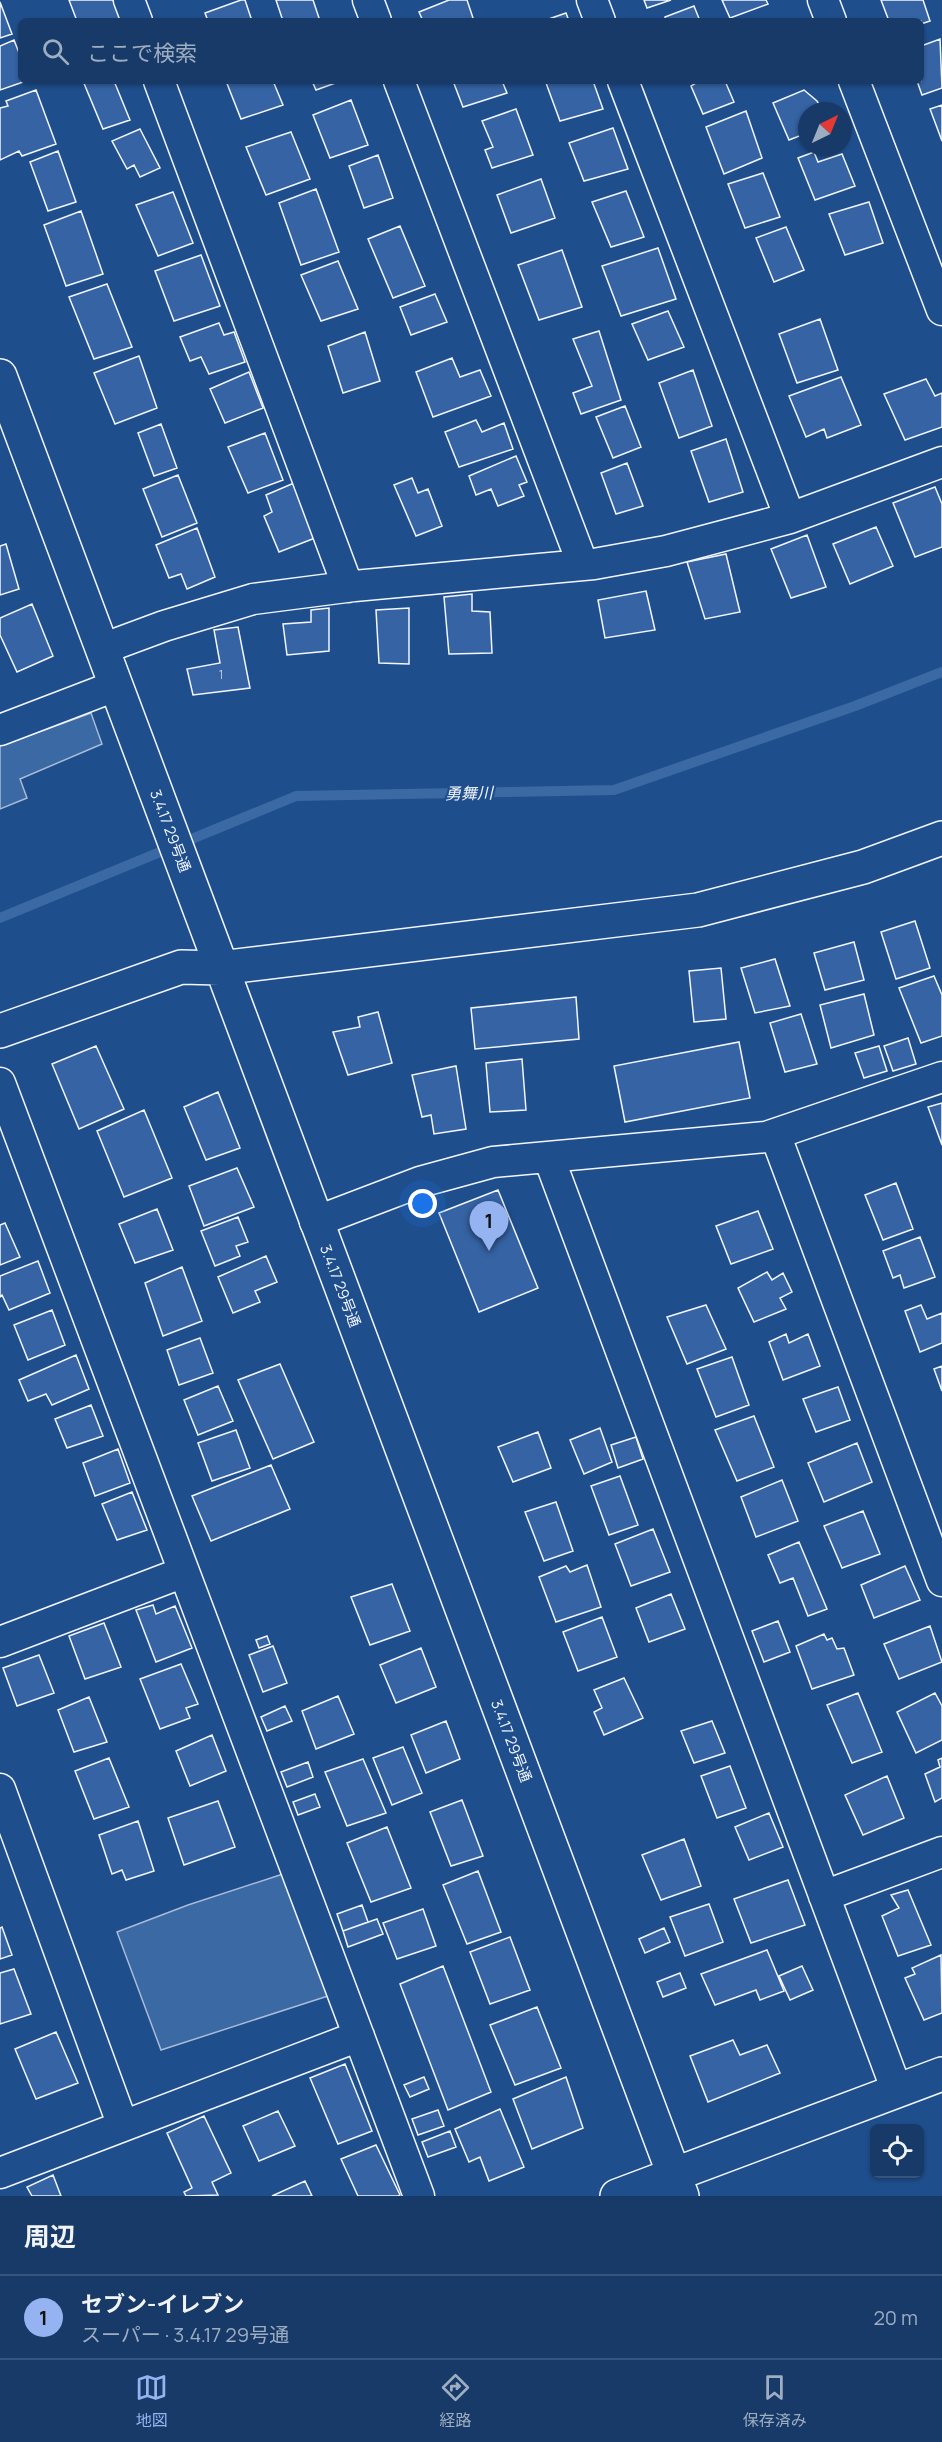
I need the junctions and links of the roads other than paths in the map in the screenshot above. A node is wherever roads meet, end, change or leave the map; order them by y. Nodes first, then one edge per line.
1 (129, 0) edge
2 (368, 0) edge
3 (592, 0) edge
4 (823, 0) edge
5 (136, 18) edge
6 (375, 18) edge
7 (599, 18) edge
8 (830, 18) edge
9 (160, 84) edge
10 (400, 84) edge
11 (624, 84) edge
12 (855, 84) edge
13 (942, 310) edge
14 (0, 376) edge
15 (942, 462) edge
16 (790, 518) junction
17 (583, 565) junction
18 (348, 586) junction
19 (102, 649) junction
20 (115, 686) junction
21 (0, 730) edge
22 (942, 838) edge
23 (220, 968) junction
24 (0, 1031) edge
25 (942, 1077) edge
26 (0, 1083) edge
27 (775, 1134) junction
28 (549, 1158) junction
29 (315, 1222) junction
30 (184, 1572) junction
31 (942, 1581) edge
32 (0, 1642) edge
33 (0, 1789) edge
34 (942, 1852) edge
35 (824, 1896) junction
36 (359, 2036) junction
37 (942, 2074) edge
38 (897, 2091) junction
39 (123, 2126) junction
40 (0, 2173) edge
41 (678, 2186) edge
42 (419, 2196) edge
43 (617, 2196) edge

1 - 5 street
2 - 6 street
3 - 7 street
4 - 8 street
9 - 18 street
10 - 17 street
11 - 16 street
12 - 13 street
14 - 19 street, 3.4.17 29号通
15 - 16 street
16 - 17 street
17 - 18 street
18 - 19 street
19 - 20 street, 3.4.17 29号通
20 - 21 street
20 - 23 street, 3.4.17 29号通
22 - 23 street
23 - 24 street
23 - 29 street, 3.4.17 29号通
25 - 27 street
26 - 30 street
27 - 28 street
27 - 31 street
28 - 29 street
28 - 35 street
29 - 41 street, 3.4.17 29号通
30 - 32 street
30 - 36 street
33 - 39 street
34 - 35 street
35 - 38 street
36 - 39 street
36 - 42 street
37 - 38 street
38 - 41 street
39 - 40 street
41 - 43 street

